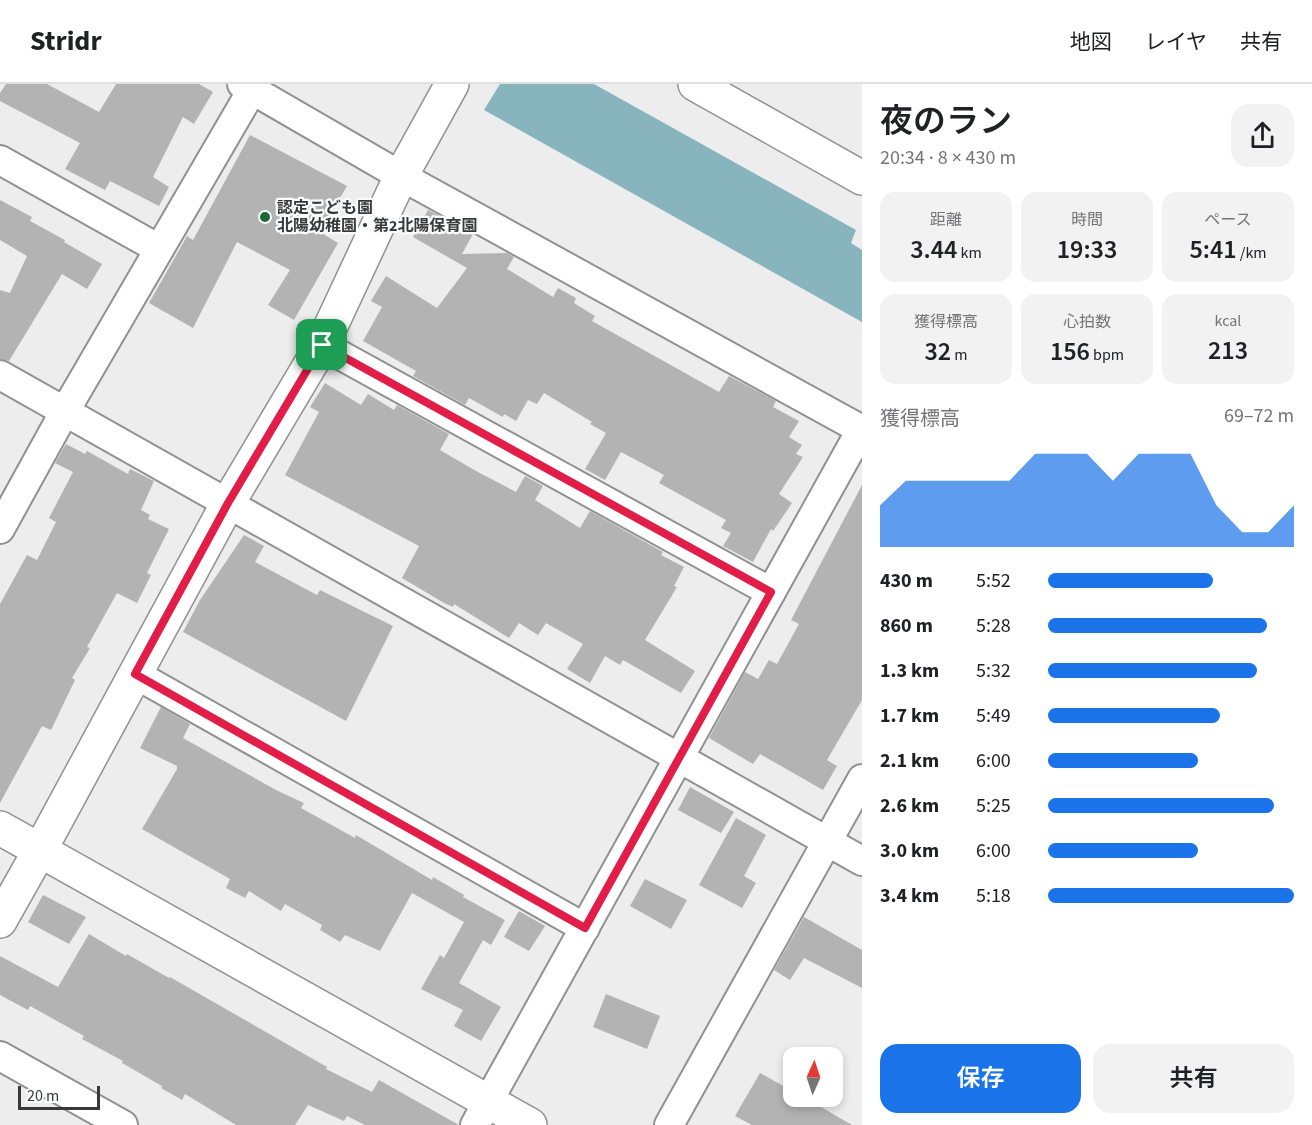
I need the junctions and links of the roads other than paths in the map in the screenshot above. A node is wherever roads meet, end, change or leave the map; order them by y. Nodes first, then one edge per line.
1 (452, 84) edge
2 (695, 84) edge
3 (247, 87) edge
4 (0, 160) edge
5 (401, 176) junction
6 (862, 178) edge
7 (159, 249) junction
8 (322, 345) junction
9 (0, 375) edge
10 (65, 411) junction
11 (861, 430) edge
12 (228, 503) junction
13 (0, 529) edge
14 (771, 592) junction
15 (135, 674) junction
16 (680, 757) junction
17 (862, 779) edge
18 (0, 828) edge
19 (826, 841) junction
20 (40, 850) junction
21 (862, 861) edge
22 (0, 921) edge
23 (585, 928) junction
24 (0, 1056) edge
25 (482, 1114) edge
26 (123, 1125) edge
27 (530, 1125) edge
28 (669, 1125) edge

1 - 5 street
2 - 6 street
3 - 5 street
3 - 7 street
4 - 7 street
5 - 8 street
5 - 11 street
7 - 10 street
8 - 12 street
8 - 14 street
9 - 10 street
10 - 12 street
10 - 13 street
11 - 14 street
12 - 15 street
12 - 16 street
14 - 16 street
15 - 20 street
15 - 23 street
16 - 19 street
16 - 23 street
17 - 19 street
18 - 20 street
19 - 21 street
19 - 28 street
20 - 22 street
20 - 25 street
23 - 25 street
24 - 26 street
25 - 27 street

